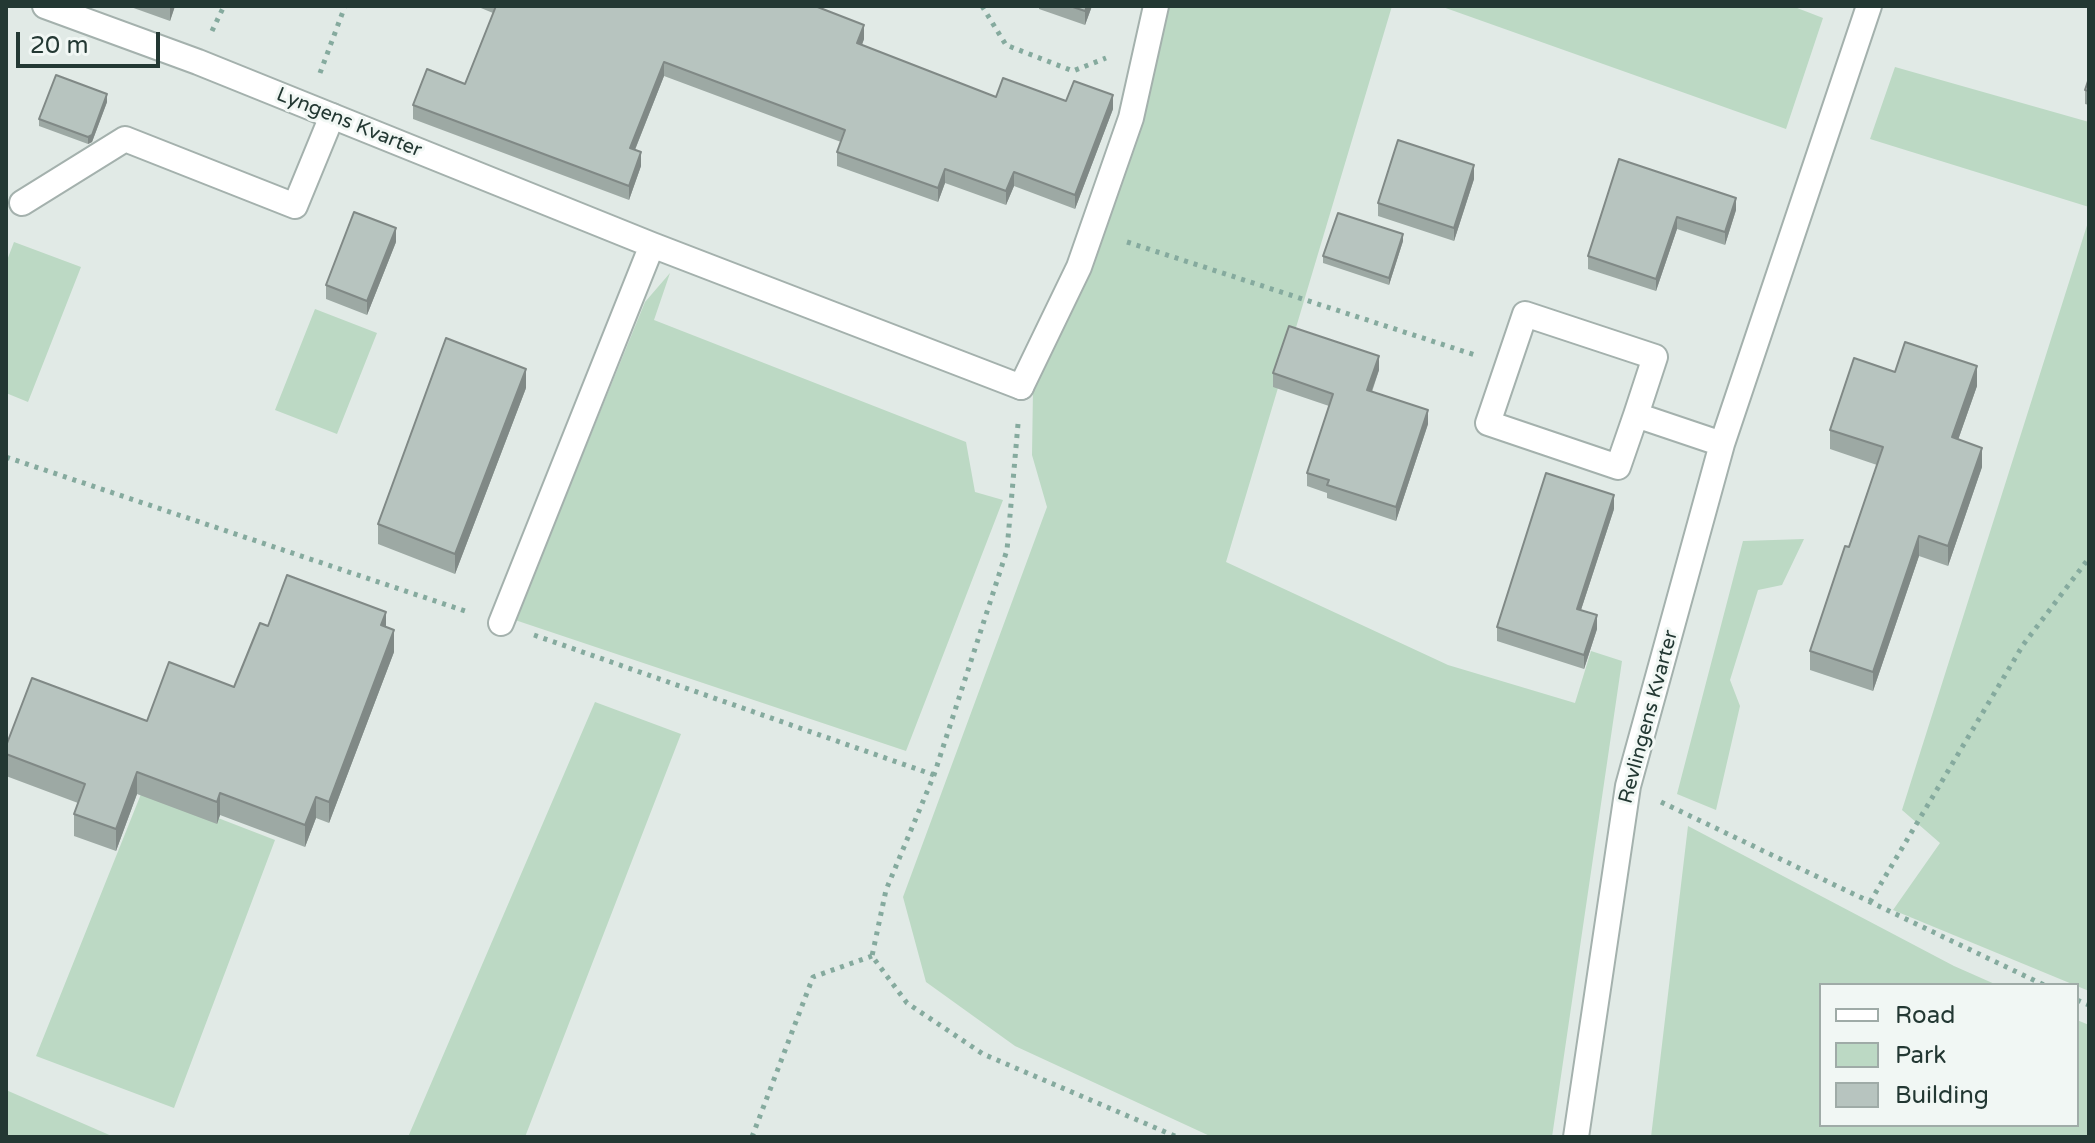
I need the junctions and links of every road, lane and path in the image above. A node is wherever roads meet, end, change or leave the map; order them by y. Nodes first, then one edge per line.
1 (45, 6) edge
2 (345, 6) edge
3 (982, 6) edge
4 (1156, 6) edge
5 (1869, 6) edge
6 (1148, 41) junction
7 (307, 107) junction
8 (332, 116) junction
9 (22, 203) dead end
10 (1092, 230) junction
11 (652, 245) junction
12 (1507, 366) junction
13 (1021, 387) junction
14 (1636, 415) junction
15 (1722, 444) junction
16 (2089, 558) edge
17 (501, 623) dead end
18 (1628, 786) junction
19 (1870, 902) junction
20 (872, 956) junction
21 (2040, 983) edge
22 (752, 1137) edge
23 (1177, 1137) edge
24 (1576, 1137) edge

1 - 7 street, Lyngens Kvarter
2 - 7 path
3 - 6 path
4 - 6 street
5 - 15 street, Revlingens Kvarter
6 - 10 street
7 - 8 street, Lyngens Kvarter
8 - 9 street
8 - 11 street, Lyngens Kvarter
10 - 12 path
10 - 13 street
11 - 13 street, Lyngens Kvarter
11 - 17 street
12 - 14 street
12 - 14 street
13 - 20 path
14 - 15 street
15 - 18 street, Revlingens Kvarter
16 - 19 path
18 - 19 path
18 - 24 street, Revlingens Kvarter
19 - 21 path
20 - 22 path
20 - 23 path

